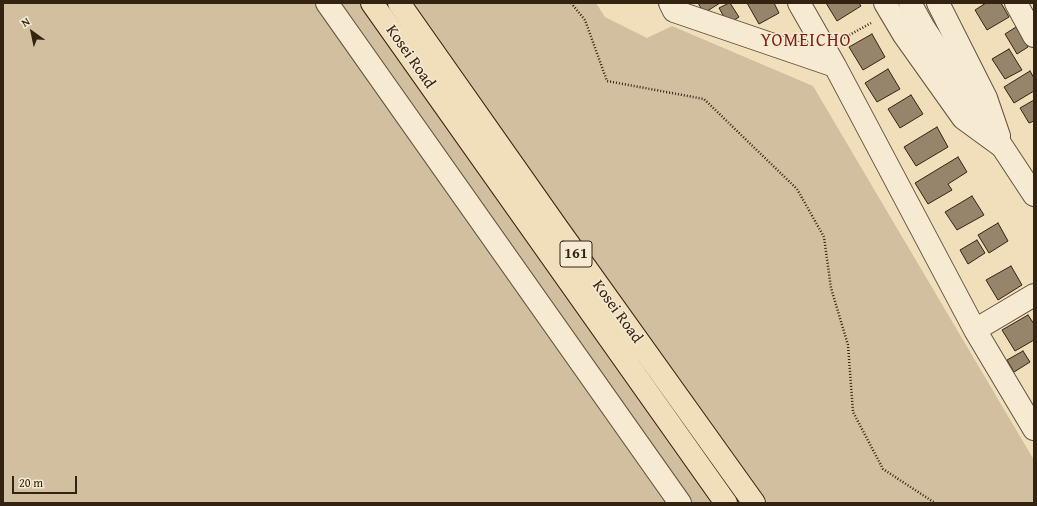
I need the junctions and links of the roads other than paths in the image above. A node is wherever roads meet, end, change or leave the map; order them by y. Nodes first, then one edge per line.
1 (327, 3) edge
2 (372, 3) edge
3 (399, 3) edge
4 (670, 3) edge
5 (799, 3) edge
6 (938, 3) edge
7 (1016, 3) edge
8 (895, 6) edge
9 (1034, 36) edge
10 (830, 58) junction
11 (1003, 147) junction
12 (1034, 195) edge
13 (1034, 295) edge
14 (975, 330) junction
15 (1034, 429) edge
16 (680, 503) edge
17 (726, 503) edge
18 (754, 503) edge

1 - 16 street
2 - 17 highway, Kosei Road / 161
3 - 18 highway, Kosei Road / 161
4 - 10 street
5 - 10 street
6 - 11 street
7 - 9 street
8 - 11 street
10 - 14 street
11 - 12 street
13 - 14 street
14 - 15 street

